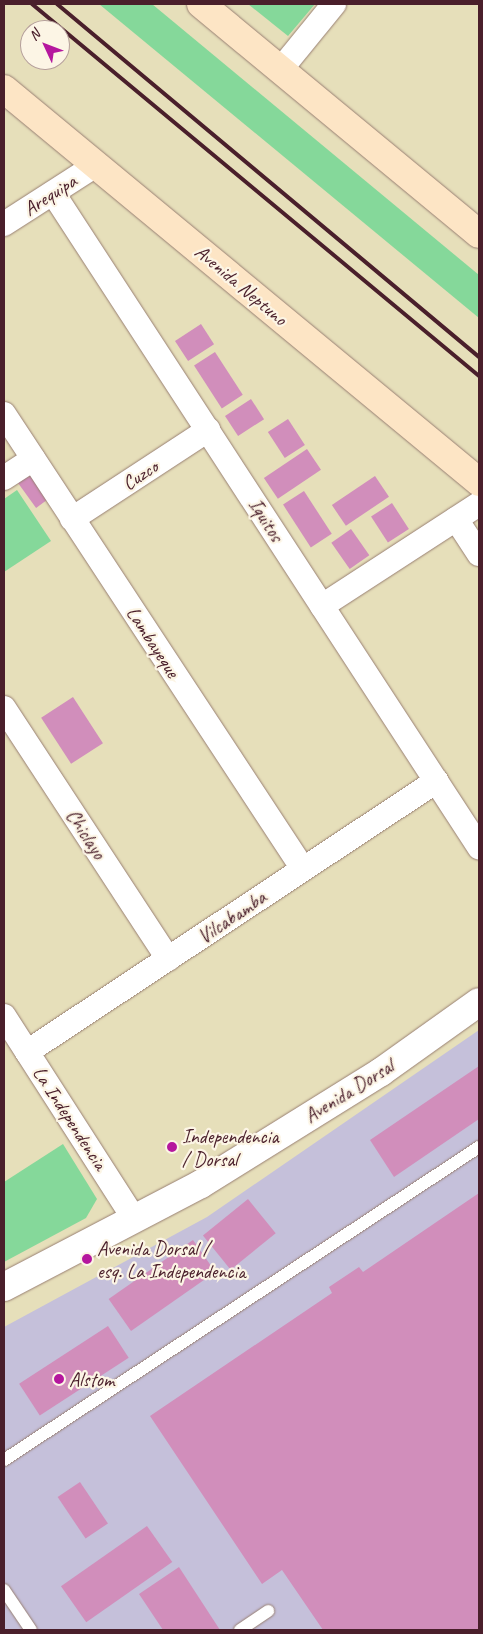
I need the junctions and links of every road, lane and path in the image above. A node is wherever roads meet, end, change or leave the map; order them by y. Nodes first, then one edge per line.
1 (201, 4) edge
2 (334, 4) edge
3 (281, 69) junction
4 (4, 89) edge
5 (96, 166) junction
6 (53, 193) junction
7 (4, 224) edge
8 (479, 234) edge
9 (4, 414) edge
10 (208, 430) junction
11 (33, 458) junction
12 (4, 478) edge
13 (479, 482) edge
14 (479, 504) edge
15 (72, 519) junction
16 (456, 519) junction
17 (479, 554) edge
18 (322, 606) junction
19 (4, 708) edge
20 (436, 781) junction
21 (479, 847) edge
22 (303, 870) junction
23 (168, 959) junction
24 (479, 1002) edge
25 (4, 1016) edge
26 (27, 1052) junction
27 (479, 1147) edge
28 (135, 1220) junction
29 (4, 1287) edge
30 (4, 1460) edge
31 (4, 1590) edge
32 (268, 1611) dead end
33 (31, 1630) edge
34 (240, 1630) edge

1 - 3 main road
2 - 3 street
3 - 8 main road
4 - 5 main road, Avenida Neptuno
5 - 6 street, Arequipa
5 - 13 main road, Avenida Neptuno
6 - 7 street, Arequipa
6 - 10 street, Iquitos
9 - 11 street, Lambayeque
10 - 15 street, Cuzco
10 - 18 street, Iquitos
11 - 12 street
11 - 15 street, Lambayeque
14 - 16 street
15 - 22 street, Lambayeque
16 - 17 street
16 - 18 street
18 - 20 street, Iquitos
19 - 23 street, Chiclayo
20 - 21 street, Iquitos
20 - 22 street, Vilcabamba
22 - 23 street, Vilcabamba
23 - 26 street, Vilcabamba
24 - 28 street, Avenida Dorsal
25 - 26 street, La Independencia
26 - 28 street, La Independencia
27 - 30 lane
28 - 29 street, Avenida Dorsal
31 - 33 lane
32 - 34 lane

